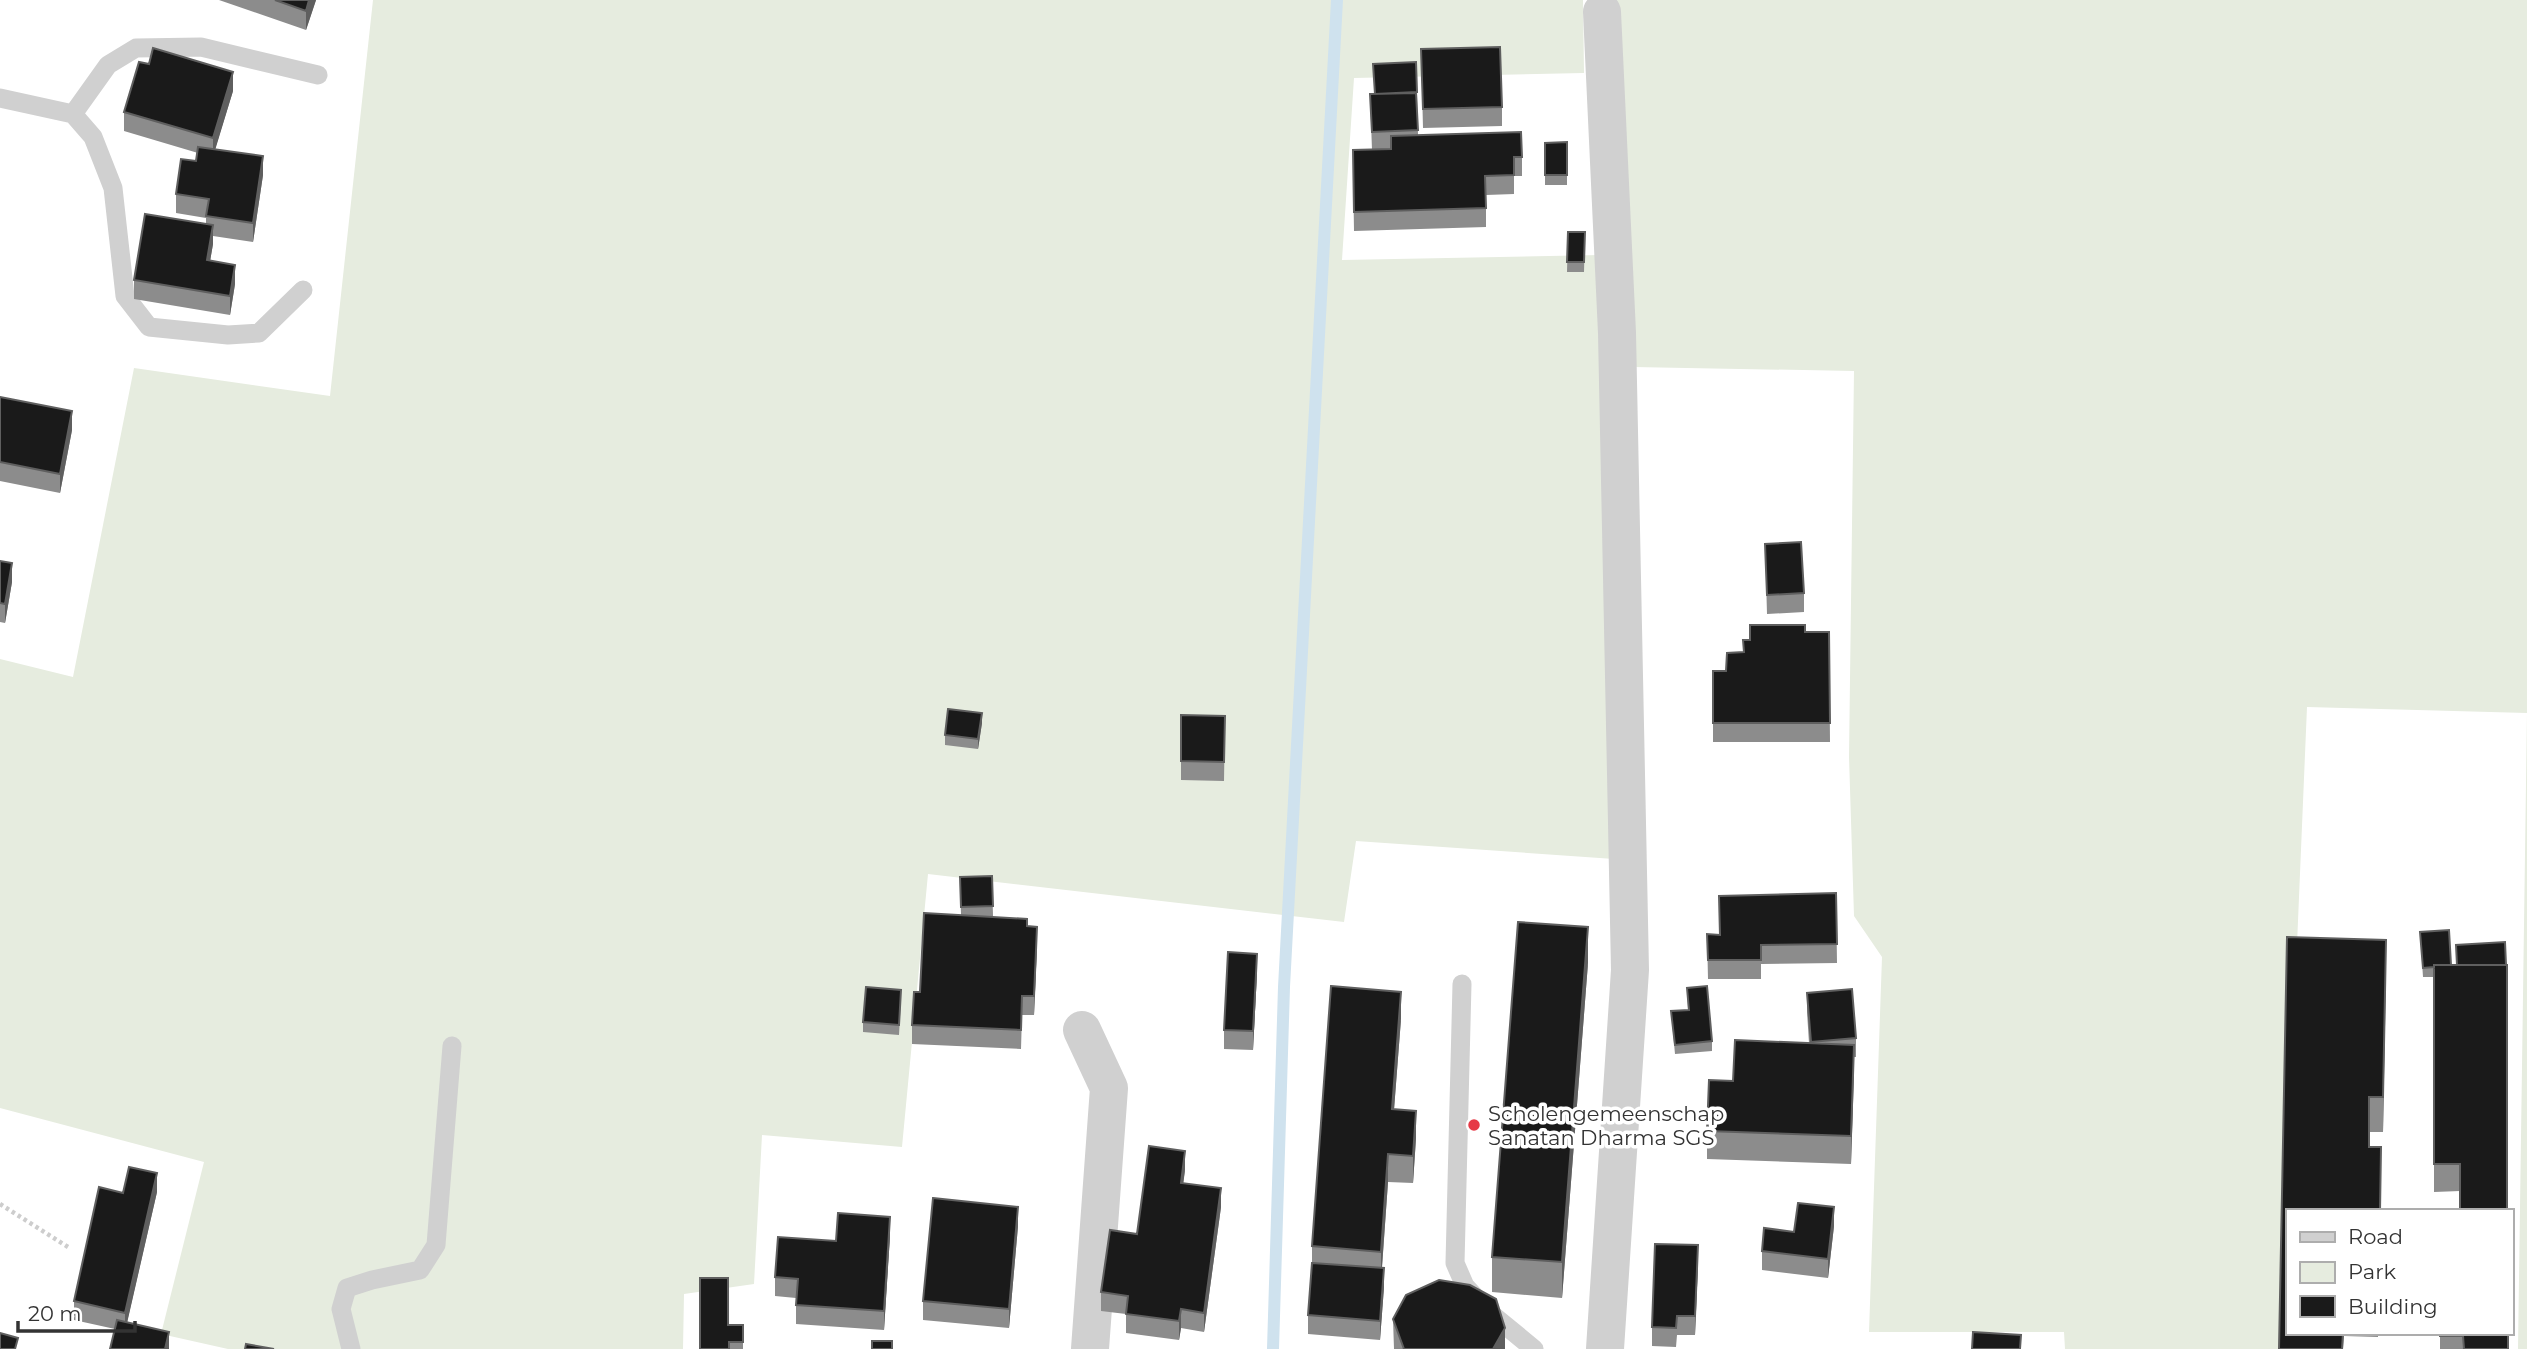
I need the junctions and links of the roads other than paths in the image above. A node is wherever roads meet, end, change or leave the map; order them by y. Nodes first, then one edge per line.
1 (1602, 12) dead end
2 (318, 75) dead end
3 (0, 98) edge
4 (73, 114) junction
5 (303, 290) dead end
6 (1462, 984) dead end
7 (1082, 1030) dead end
8 (452, 1046) dead end
9 (351, 1349) edge
10 (1090, 1349) edge
11 (1534, 1349) edge
12 (1605, 1349) edge

1 - 12 street
2 - 4 lane
3 - 4 lane
4 - 5 lane
6 - 11 lane
7 - 10 street
8 - 9 lane

